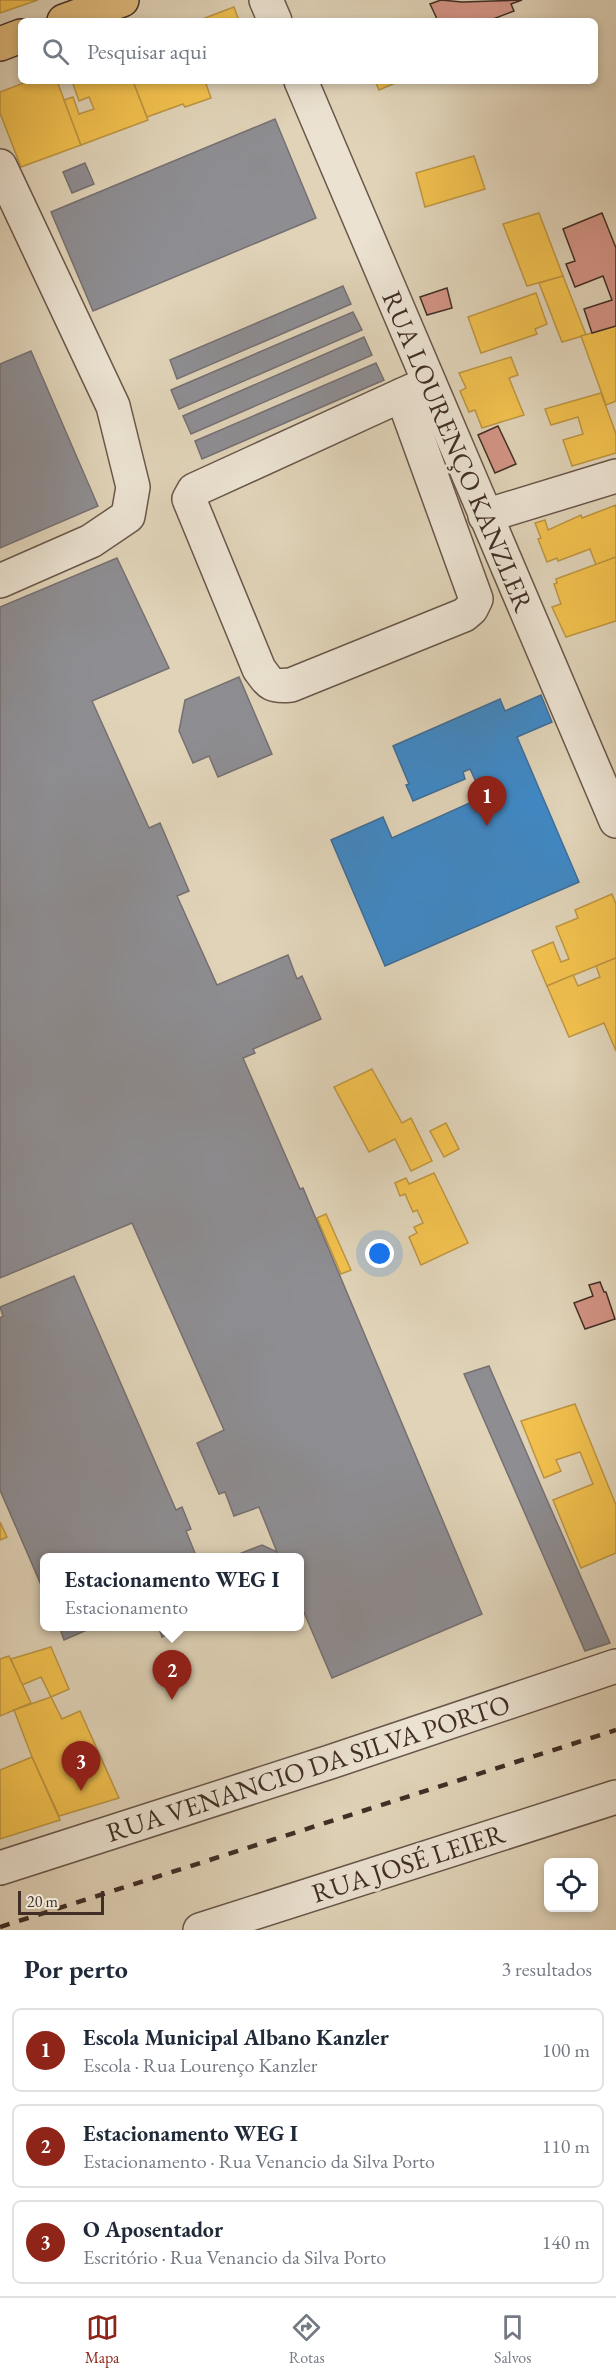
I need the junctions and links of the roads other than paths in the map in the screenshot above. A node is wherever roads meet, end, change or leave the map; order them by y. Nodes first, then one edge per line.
1 (122, 0) edge
2 (266, 0) edge
3 (72, 18) edge
4 (274, 18) edge
5 (18, 37) edge
6 (0, 44) edge
7 (302, 84) edge
8 (0, 166) edge
9 (416, 389) junction
10 (616, 476) edge
11 (485, 516) junction
12 (0, 581) edge
13 (616, 821) edge
14 (616, 1666) edge
15 (616, 1797) edge
16 (0, 1868) edge
17 (200, 1930) edge

1 - 3 main road
2 - 4 street
5 - 6 main road
7 - 9 street, RUA LOURENÇO KANZLER
8 - 12 street
9 - 9 street
9 - 11 street, RUA LOURENÇO KANZLER
10 - 11 street
11 - 13 street, RUA LOURENÇO KANZLER
14 - 16 street, RUA VENANCIO DA SILVA PORTO
15 - 17 street, RUA JOSÉ LEIER

